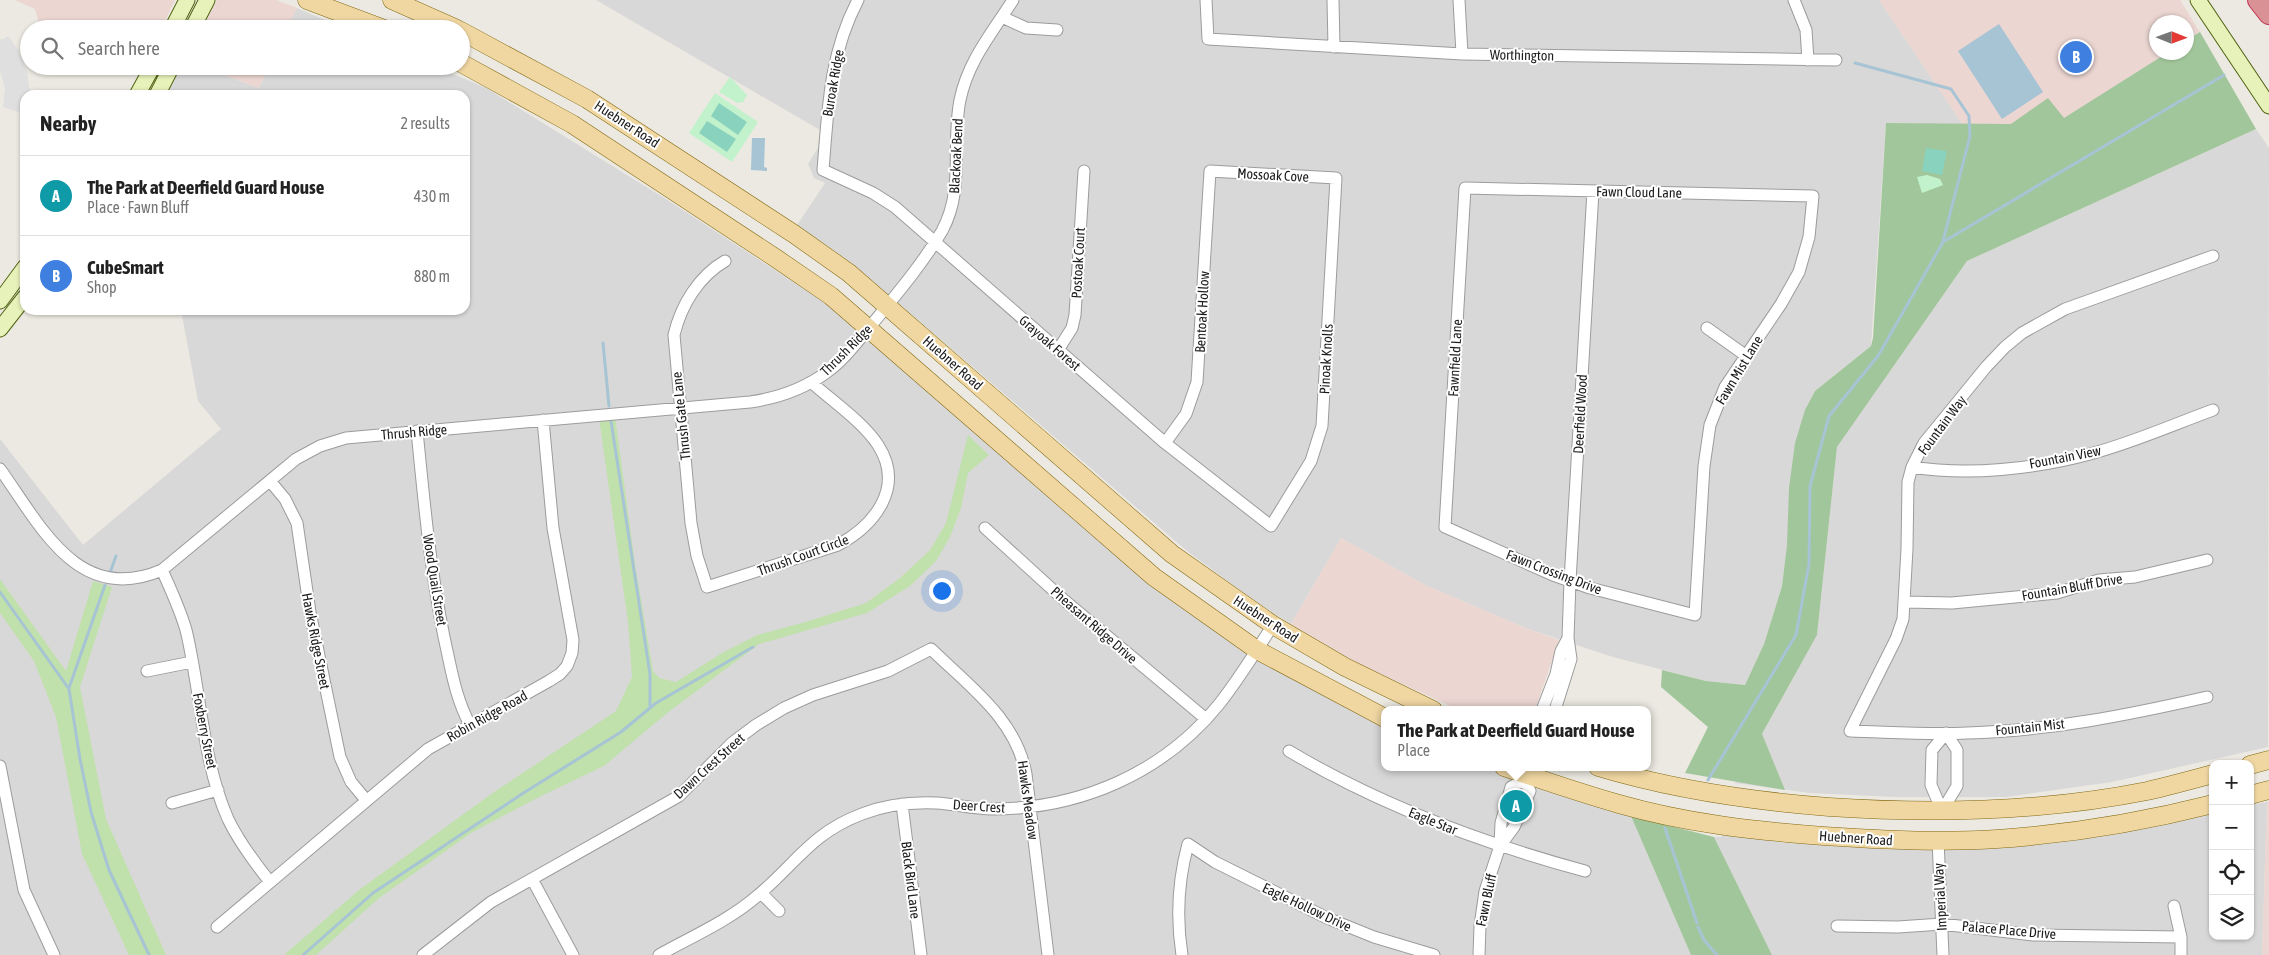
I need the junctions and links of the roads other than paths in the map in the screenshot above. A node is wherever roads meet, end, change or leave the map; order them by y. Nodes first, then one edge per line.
1 (187, 0) edge
2 (207, 0) edge
3 (307, 0) edge
4 (392, 0) edge
5 (858, 0) edge
6 (1013, 0) edge
7 (1206, 0) edge
8 (1332, 0) edge
9 (1459, 0) edge
10 (1794, 0) edge
11 (2198, 0) edge
12 (2258, 0) edge
13 (2269, 14) edge
14 (1002, 18) junction
15 (177, 20) edge
16 (197, 20) edge
17 (360, 20) edge
18 (437, 20) edge
19 (1057, 30) dead end
20 (470, 36) edge
21 (490, 47) junction
22 (1334, 47) junction
23 (1462, 54) junction
24 (1808, 60) junction
25 (1836, 60) dead end
26 (470, 65) edge
27 (470, 68) edge
28 (148, 75) edge
29 (167, 75) edge
30 (140, 90) edge
31 (160, 90) edge
32 (2269, 106) edge
33 (823, 170) joint
34 (1084, 171) dead end
35 (1210, 171) joint
36 (1336, 178) joint
37 (1465, 188) joint
38 (1593, 191) junction
39 (1813, 196) joint
40 (935, 242) junction
41 (2213, 256) dead end
42 (725, 261) dead end
43 (20, 273) edge
44 (0, 301) edge
45 (20, 303) edge
46 (887, 306) junction
47 (868, 328) junction
48 (1707, 328) dead end
49 (0, 330) edge
50 (1058, 350) junction
51 (1745, 355) junction
52 (811, 382) junction
53 (680, 407) junction
54 (2213, 410) dead end
55 (543, 420) junction
56 (417, 432) junction
57 (1165, 443) junction
58 (1912, 467) junction
59 (0, 470) edge
60 (270, 481) junction
61 (1270, 526) joint
62 (1445, 527) joint
63 (985, 528) dead end
64 (2207, 560) dead end
65 (162, 570) junction
66 (1570, 581) junction
67 (707, 587) joint
68 (1906, 602) junction
69 (1695, 615) joint
70 (1273, 625) junction
71 (1568, 638) junction
72 (930, 649) joint
73 (1257, 650) junction
74 (192, 662) junction
75 (147, 671) dead end
76 (2207, 697) dead end
77 (1425, 706) edge
78 (1544, 706) edge
79 (1556, 706) edge
80 (1381, 716) edge
81 (1206, 719) junction
82 (470, 725) junction
83 (1850, 731) joint
84 (1946, 733) junction
85 (1289, 751) dead end
86 (2269, 760) edge
87 (2254, 764) edge
88 (0, 766) edge
89 (1614, 771) edge
90 (1526, 774) edge
91 (2209, 775) edge
92 (218, 790) junction
93 (2269, 790) edge
94 (2254, 794) edge
95 (366, 800) junction
96 (172, 803) dead end
97 (902, 804) junction
98 (2209, 805) edge
99 (1030, 807) junction
100 (1942, 811) junction
101 (1938, 840) junction
102 (1500, 846) junction
103 (1585, 871) dead end
104 (532, 879) junction
105 (270, 882) junction
106 (760, 893) junction
107 (2174, 906) dead end
108 (779, 911) dead end
109 (1942, 924) junction
110 (1837, 926) dead end
111 (217, 927) dead end
112 (2181, 937) junction
113 (54, 955) edge
114 (423, 955) edge
115 (573, 955) edge
116 (659, 955) edge
117 (921, 955) edge
118 (1048, 955) edge
119 (1182, 955) edge
120 (1434, 955) edge
121 (1479, 955) edge
122 (1943, 955) edge
123 (2180, 955) edge

1 - 15 main road
2 - 16 main road
3 - 17 main road
4 - 18 main road
5 - 33 street, Buroak Ridge
6 - 14 street, Blackoak Bend
7 - 22 street, Worthington
8 - 22 street
9 - 23 street
10 - 24 street
11 - 32 main road
12 - 13 highway
14 - 19 street
14 - 40 street, Blackoak Bend
20 - 21 main road, Huebner Road
21 - 26 main road
21 - 46 main road, Huebner Road
22 - 23 street, Worthington
23 - 24 street, Worthington
24 - 25 street, Worthington
27 - 47 main road, Huebner Road
28 - 30 main road
29 - 31 main road
33 - 40 street, Grayoak Forest
34 - 50 street, Postoak Court
35 - 36 street, Mossoak Cove
35 - 57 street, Bentoak Hollow
36 - 61 street, Pinoak Knolls
37 - 38 street, Fawn Cloud Lane
37 - 62 street, Fawnfield Lane
38 - 39 street, Fawn Cloud Lane
38 - 66 street, Deerfield Wood
39 - 51 street, Fawn Mist Lane
40 - 46 street, Blackoak Bend
40 - 50 street, Grayoak Forest
41 - 58 street, Fountain Way
42 - 53 street, Thrush Gate Lane
43 - 44 main road
45 - 49 main road
46 - 47 street, Thrush Ridge
46 - 70 main road, Huebner Road
47 - 52 street, Thrush Ridge
47 - 73 main road, Huebner Road
48 - 51 street
50 - 57 street, Grayoak Forest
51 - 69 street, Fawn Mist Lane
52 - 53 street, Thrush Ridge
52 - 67 street, Thrush Court Circle
53 - 55 street, Thrush Ridge
53 - 67 street, Thrush Gate Lane
54 - 58 street, Fountain View
55 - 56 street, Thrush Ridge
55 - 82 street, Robin Ridge Road
56 - 60 street, Thrush Ridge
56 - 82 street, Wood Quail Street
57 - 61 street, Grayoak Forest
58 - 68 street, Fountain Way
59 - 65 street, Thrush Ridge
60 - 65 street, Thrush Ridge
60 - 95 street, Hawks Ridge Street
62 - 66 street, Fawn Crossing Drive
63 - 81 street, Pheasant Ridge Drive
64 - 68 street, Fountain Bluff Drive
65 - 74 street, Foxberry Street
66 - 69 street, Fawn Crossing Drive
66 - 71 street, Deerfield Wood
68 - 83 street, Fountain Way
70 - 73 street, Deer Crest
70 - 77 main road, Huebner Road
71 - 78 street, Deerfield Wood
71 - 79 street, Deerfield Wood
72 - 99 street, Hawks Meadow
72 - 104 street, Dawn Crest Street
73 - 80 main road, Huebner Road
73 - 81 street, Deer Crest
74 - 75 street
74 - 92 street, Foxberry Street
76 - 84 street, Fountain Mist
81 - 99 street, Deer Crest
82 - 95 street, Robin Ridge Road
83 - 84 street, Fountain Mist
84 - 100 street
84 - 100 street
85 - 102 street, Eagle Star
86 - 87 main road
88 - 113 street
89 - 100 main road
90 - 101 main road, Huebner Road
90 - 102 street, Fawn Bluff
90 - 102 street, Fawn Bluff
91 - 100 main road
92 - 96 street
92 - 105 street, Foxberry Street
93 - 94 main road
95 - 105 street, Robin Ridge Road
97 - 99 street, Deer Crest
97 - 106 street, Deer Crest
97 - 117 street, Black Bird Lane
98 - 101 main road, Huebner Road
99 - 118 street, Hawks Meadow
100 - 101 main road
101 - 109 street, Imperial Way
102 - 103 street, Eagle Star
102 - 121 street, Fawn Bluff
104 - 114 street, Dawn Crest Street
104 - 115 street
105 - 111 street, Robin Ridge Road
106 - 108 street
106 - 116 street, Deer Crest
107 - 112 street
109 - 110 street, Palace Place Drive
109 - 112 street, Palace Place Drive
109 - 122 street, Imperial Way
112 - 123 street
119 - 120 street, Eagle Hollow Drive

